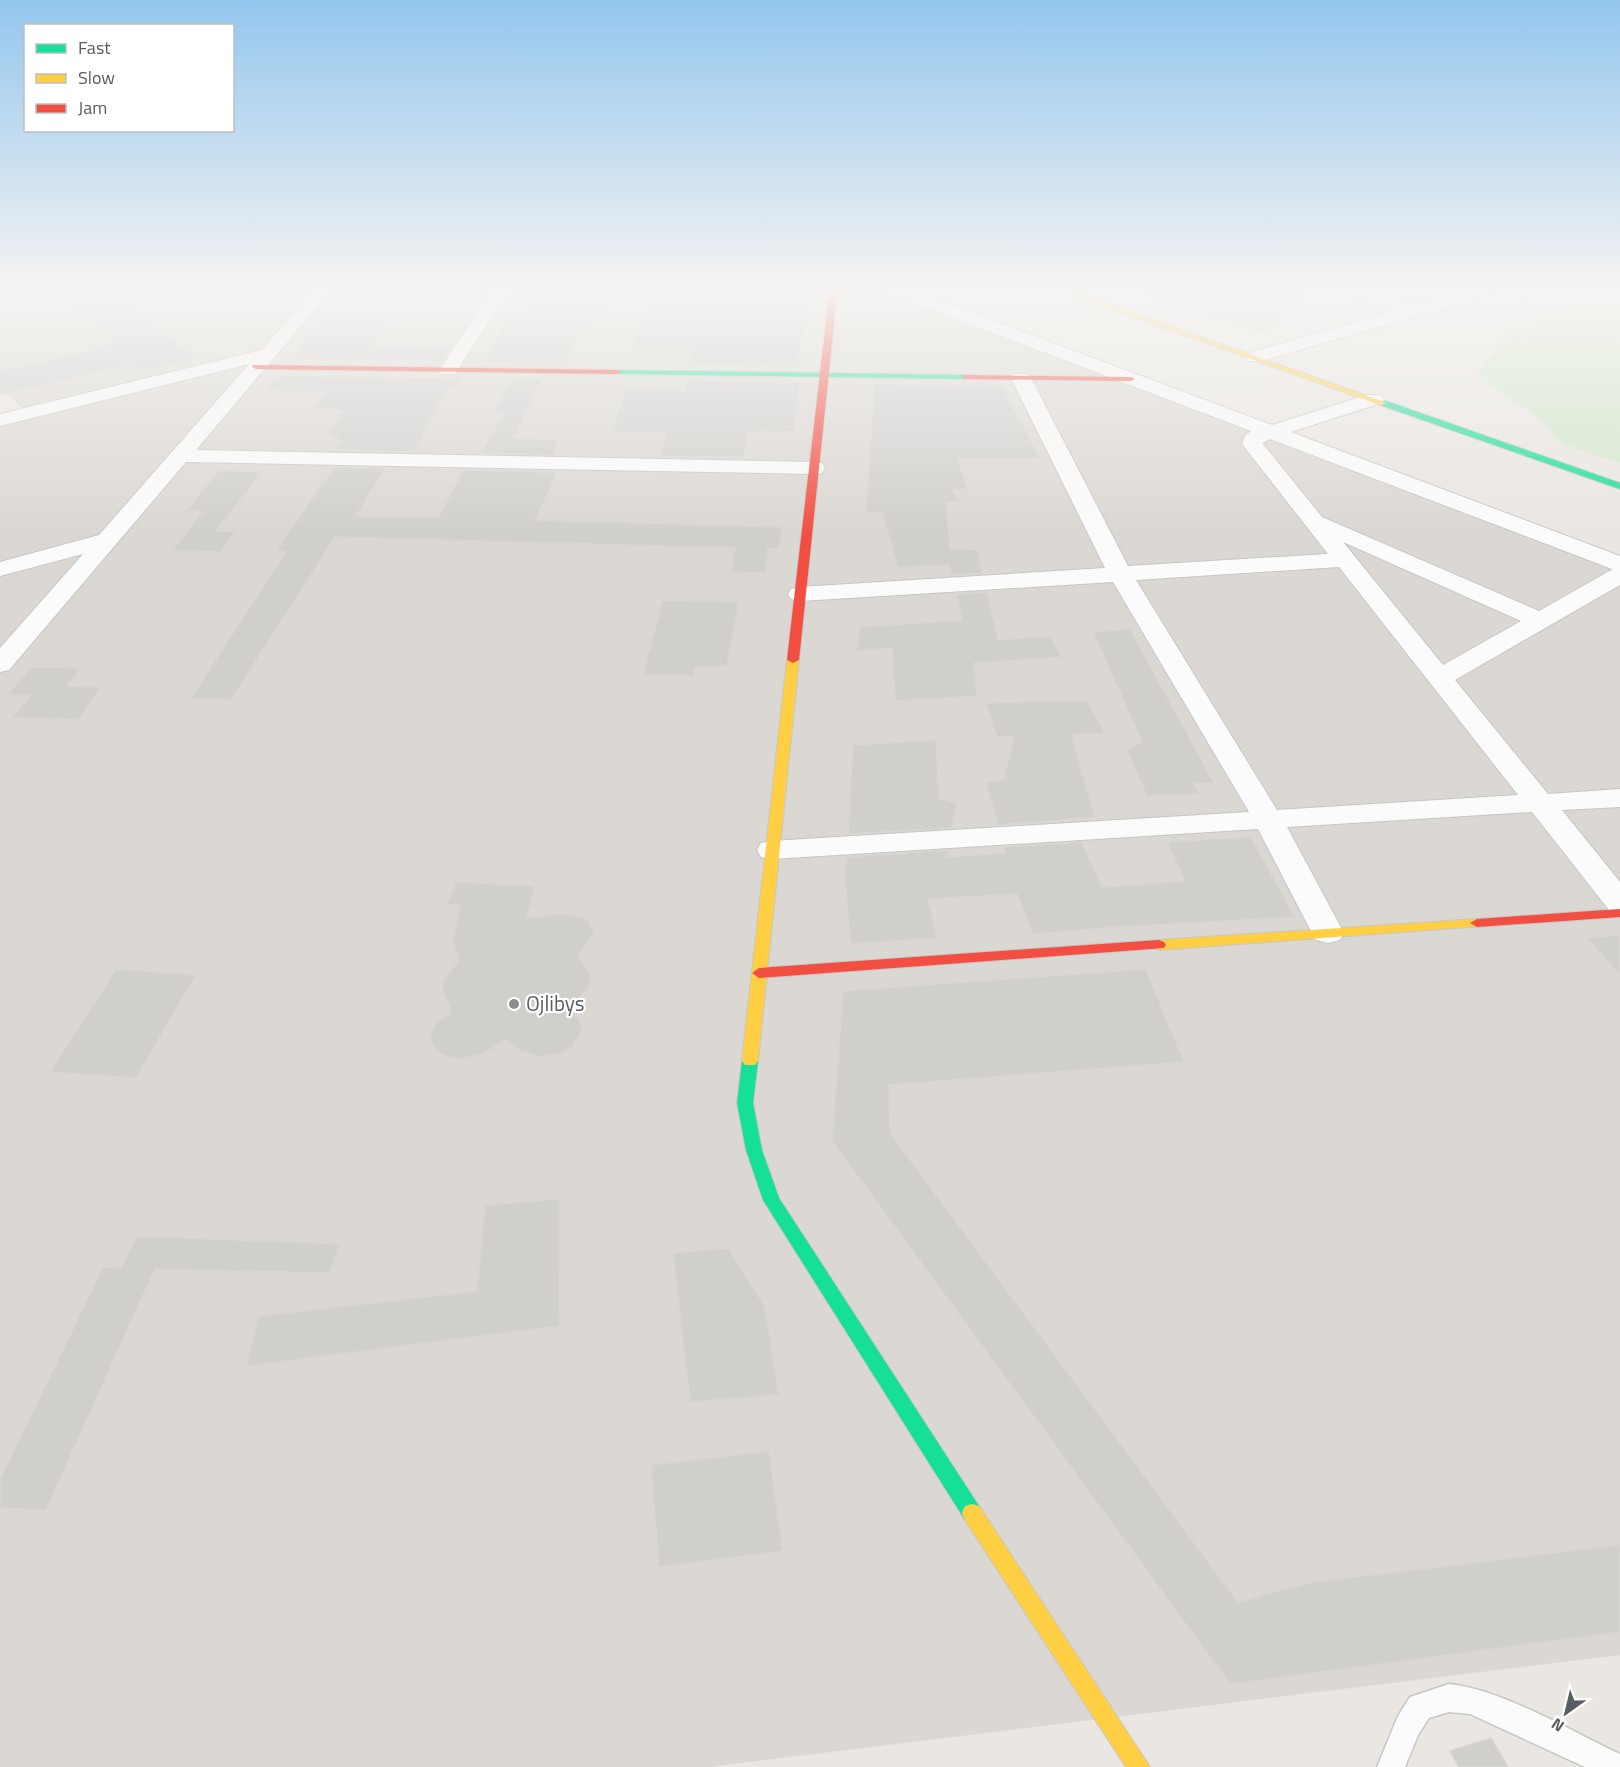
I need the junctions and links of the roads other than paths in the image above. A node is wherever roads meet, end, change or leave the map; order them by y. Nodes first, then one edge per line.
1 (220, 370) edge
2 (254, 370) edge
3 (483, 370) edge
4 (825, 370) edge
5 (1108, 370) edge
6 (1293, 370) edge
7 (824, 375) junction
8 (1021, 378) junction
9 (1131, 379) junction
10 (1374, 399) junction
11 (0, 420) edge
12 (1271, 432) junction
13 (179, 456) junction
14 (814, 468) junction
15 (1620, 486) edge
16 (1313, 520) junction
17 (107, 540) junction
18 (1346, 560) junction
19 (1620, 564) edge
20 (0, 569) edge
21 (1121, 575) junction
22 (1620, 575) edge
23 (800, 594) junction
24 (1540, 621) junction
25 (0, 664) edge
26 (1440, 678) junction
27 (1620, 798) edge
28 (1539, 802) junction
29 (1268, 819) junction
30 (772, 850) junction
31 (1620, 903) edge
32 (1620, 913) edge
33 (1328, 933) junction
34 (759, 973) junction
35 (1139, 1767) edge
36 (1391, 1767) edge
37 (1616, 1767) edge

1 - 11 street
2 - 13 street
3 - 7 street
4 - 7 street
5 - 9 street
6 - 10 street
7 - 8 street
7 - 14 street
8 - 9 street
8 - 21 street
9 - 12 street
10 - 12 street
10 - 15 street
12 - 16 street
12 - 19 street
13 - 14 street
13 - 17 street
14 - 23 street
16 - 18 street
16 - 24 street
17 - 20 street
17 - 25 street
18 - 21 street
18 - 26 street
21 - 23 street
21 - 29 street
22 - 24 street
23 - 30 street
24 - 26 street
26 - 28 street
27 - 28 street
28 - 29 street
28 - 31 street
29 - 30 street
29 - 33 street
30 - 34 street
32 - 33 street
33 - 34 street
34 - 35 street
36 - 37 lane

